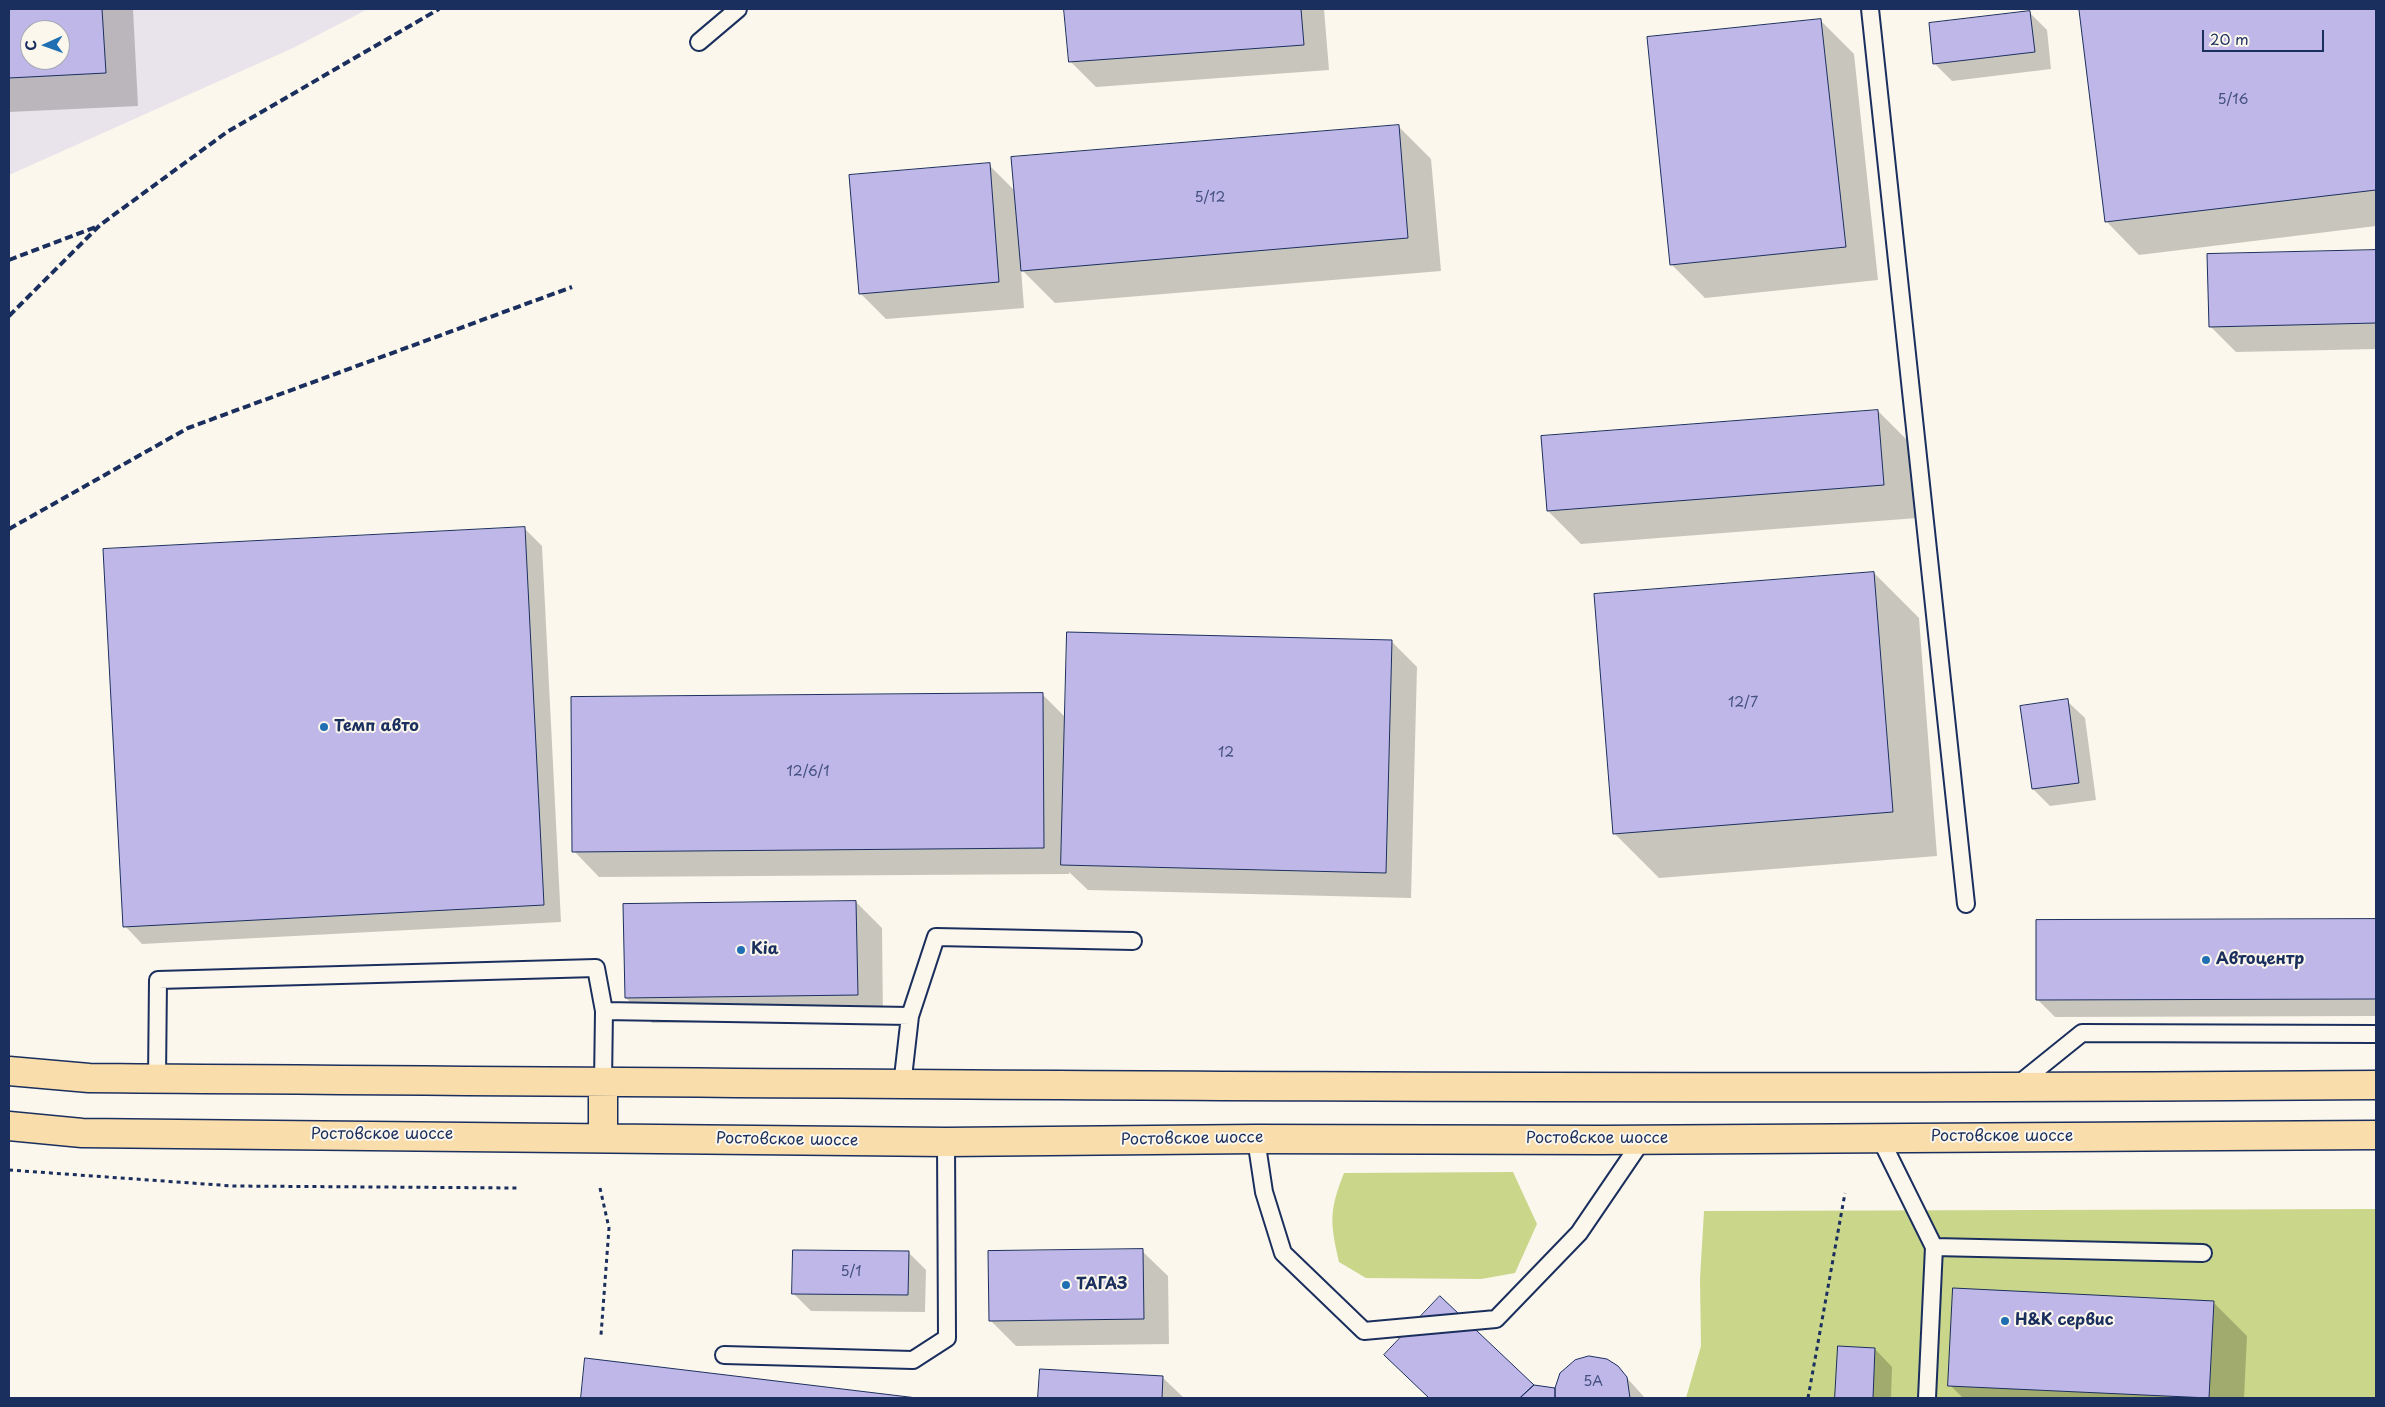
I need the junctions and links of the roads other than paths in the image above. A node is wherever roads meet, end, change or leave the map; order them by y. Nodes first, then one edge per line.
1 (738, 9) edge
2 (1870, 9) edge
3 (699, 42) dead end
4 (1966, 904) dead end
5 (1133, 941) dead end
6 (604, 1011) junction
7 (910, 1016) junction
8 (2376, 1034) edge
9 (9, 1071) edge
10 (157, 1079) junction
11 (603, 1083) junction
12 (2376, 1085) edge
13 (902, 1086) junction
14 (2014, 1088) junction
15 (9, 1126) edge
16 (2376, 1135) edge
17 (603, 1137) junction
18 (1880, 1138) junction
19 (1256, 1139) junction
20 (1643, 1139) junction
21 (946, 1142) junction
22 (1934, 1247) junction
23 (2204, 1253) dead end
24 (724, 1355) dead end
25 (1927, 1398) edge

1 - 3 lane
2 - 4 lane
5 - 7 lane
6 - 7 lane
6 - 10 lane
6 - 11 lane
7 - 13 lane
8 - 14 lane
9 - 10 main road
10 - 11 main road
11 - 13 main road
11 - 17 main road
12 - 14 main road
13 - 14 main road
15 - 17 main road, Ростовское шоссе
16 - 18 main road, Ростовское шоссе
17 - 21 main road, Ростовское шоссе
18 - 20 main road, Ростовское шоссе
18 - 22 lane
19 - 20 main road, Ростовское шоссе
19 - 20 lane
19 - 21 main road, Ростовское шоссе
21 - 24 lane
22 - 23 lane
22 - 25 lane

